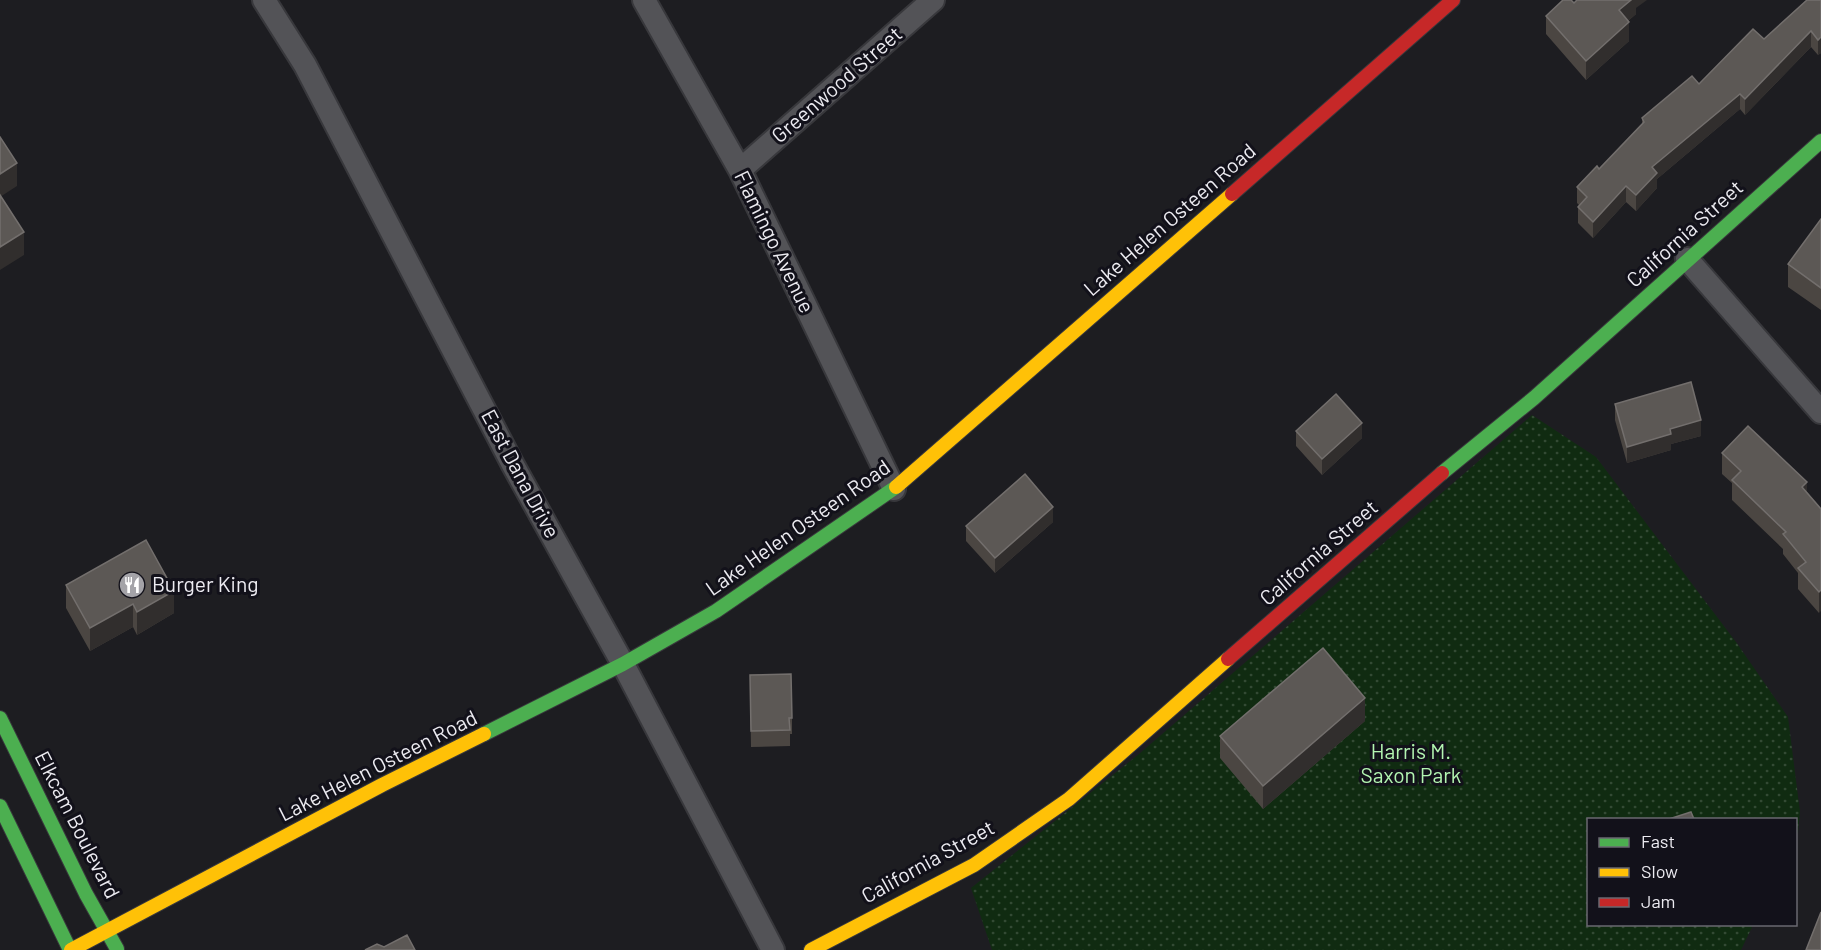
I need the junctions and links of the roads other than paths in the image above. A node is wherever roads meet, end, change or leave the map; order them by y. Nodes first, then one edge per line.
1 (264, 0) edge
2 (644, 0) edge
3 (933, 0) edge
4 (1453, 0) edge
5 (1821, 141) edge
6 (740, 170) junction
7 (1687, 259) junction
8 (1821, 412) edge
9 (894, 489) junction
10 (623, 664) junction
11 (0, 718) edge
12 (0, 806) edge
13 (109, 931) junction
14 (71, 950) edge
15 (117, 950) edge
16 (773, 950) edge
17 (811, 950) edge

1 - 10 street, East Dana Drive
2 - 6 street, Flamingo Avenue
3 - 6 street, Greenwood Street
4 - 9 street, Lake Helen Osteen Road
5 - 7 street, California Street
6 - 9 street, Flamingo Avenue
7 - 8 street
7 - 17 street, California Street
9 - 10 street, Lake Helen Osteen Road
10 - 13 street, Lake Helen Osteen Road
10 - 16 street, East Dana Drive
11 - 13 street, Elkcam Boulevard
12 - 14 street
13 - 14 street, Lake Helen Osteen Road
13 - 15 street, Elkcam Boulevard

